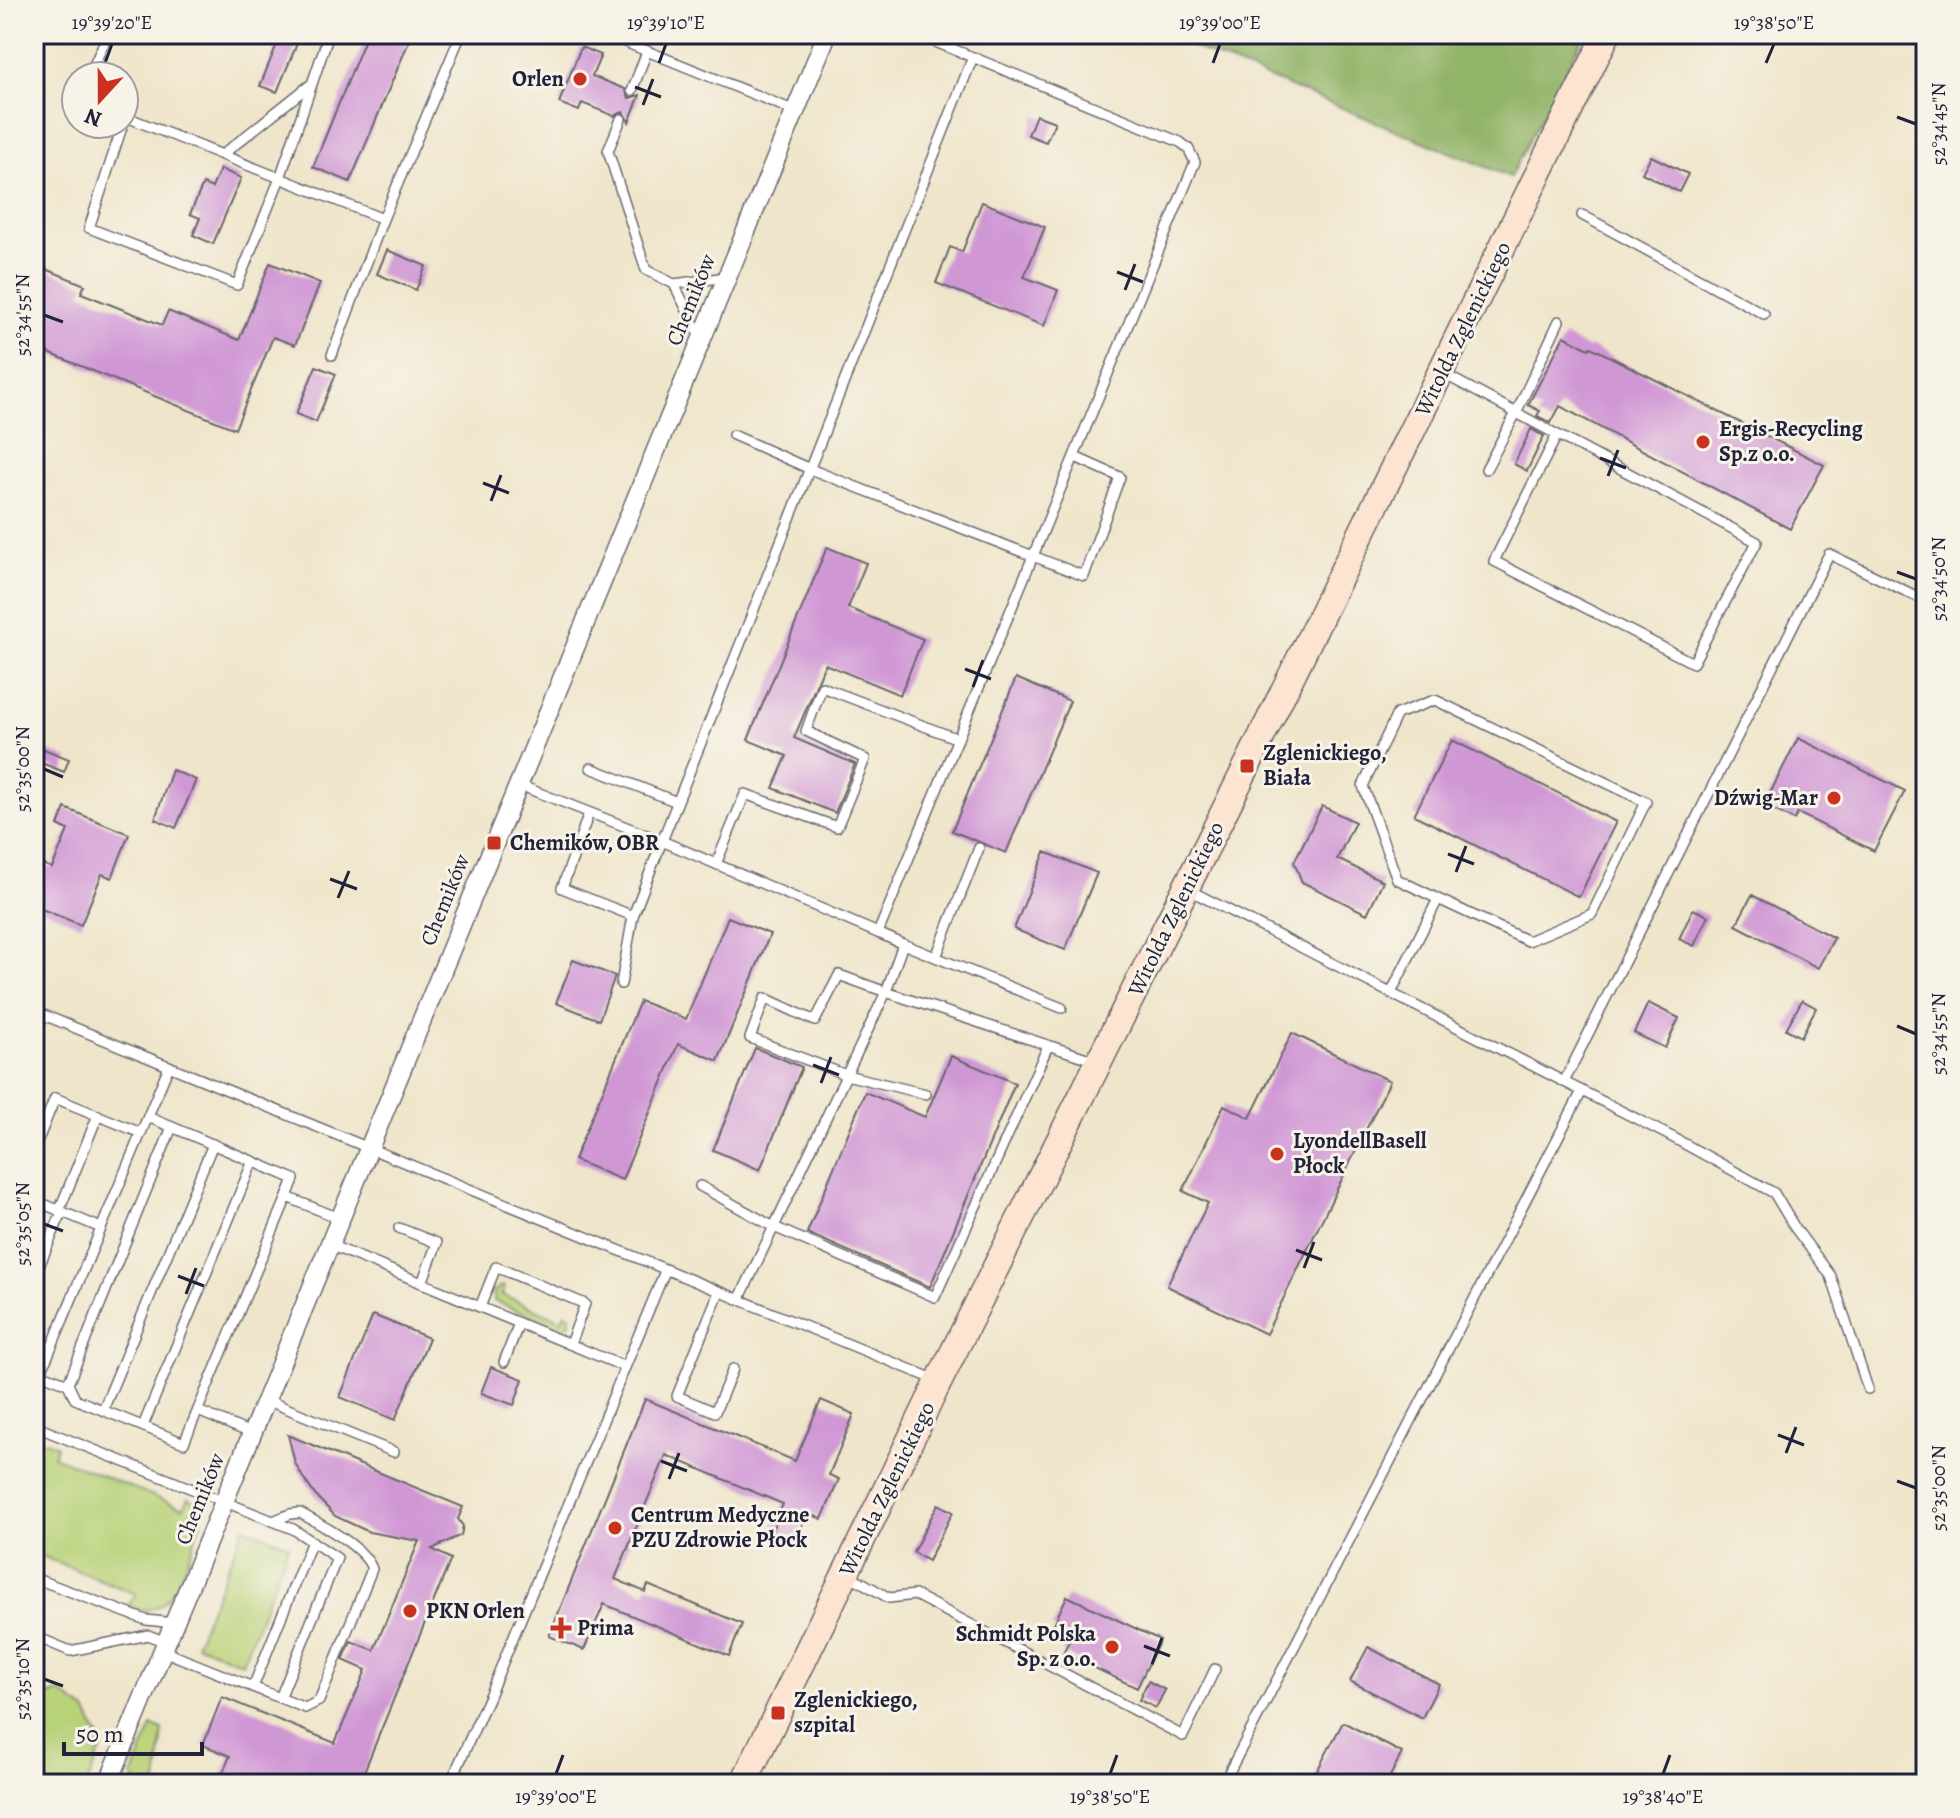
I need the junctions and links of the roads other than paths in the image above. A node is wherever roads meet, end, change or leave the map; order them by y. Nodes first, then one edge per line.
1 (108, 34) edge
2 (329, 34) edge
3 (461, 34) edge
4 (605, 34) edge
5 (827, 34) edge
6 (916, 34) edge
7 (1607, 34) edge
8 (647, 51) junction
9 (973, 57) junction
10 (96, 60) edge
11 (312, 84) junction
12 (632, 91) dead end
13 (795, 111) junction
14 (621, 119) dead end
15 (140, 125) edge
16 (117, 140) edge
17 (222, 155) junction
18 (280, 178) junction
19 (1582, 215) dead end
20 (383, 219) junction
21 (727, 277) junction
22 (674, 284) junction
23 (1764, 314) dead end
24 (1559, 321) dead end
25 (702, 338) junction
26 (332, 355) dead end
27 (1442, 373) junction
28 (1516, 413) junction
29 (733, 435) dead end
30 (1557, 435) junction
31 (1075, 457) junction
32 (810, 469) junction
33 (1486, 469) dead end
34 (1034, 555) junction
35 (1926, 601) edge
36 (958, 739) junction
37 (591, 768) dead end
38 (519, 785) junction
39 (677, 802) junction
40 (589, 813) junction
41 (662, 841) junction
42 (979, 848) dead end
43 (716, 864) junction
44 (1186, 888) junction
45 (1438, 899) junction
46 (633, 916) junction
47 (878, 933) junction
48 (903, 944) junction
49 (936, 957) junction
50 (621, 984) dead end
51 (886, 992) junction
52 (1391, 993) junction
53 (1062, 1008) dead end
54 (34, 1011) edge
55 (1048, 1046) junction
56 (1100, 1062) junction
57 (169, 1066) junction
58 (846, 1075) junction
59 (1564, 1082) junction
60 (1582, 1091) junction
61 (926, 1094) dead end
62 (98, 1115) junction
63 (148, 1117) junction
64 (172, 1127) junction
65 (141, 1133) junction
66 (213, 1144) junction
67 (370, 1148) junction
68 (34, 1150) edge
69 (253, 1161) junction
70 (700, 1186) dead end
71 (287, 1197) junction
72 (34, 1200) edge
73 (60, 1211) junction
74 (341, 1219) junction
75 (774, 1227) junction
76 (101, 1228) junction
77 (399, 1228) dead end
78 (330, 1245) junction
79 (665, 1271) junction
80 (34, 1278) edge
81 (422, 1283) junction
82 (719, 1292) junction
83 (739, 1300) junction
84 (480, 1307) junction
85 (519, 1323) junction
86 (570, 1344) junction
87 (504, 1362) dead end
88 (625, 1367) junction
89 (733, 1369) dead end
90 (40, 1373) junction
91 (939, 1381) junction
92 (68, 1384) junction
93 (34, 1389) edge
94 (1868, 1389) dead end
95 (266, 1400) junction
96 (103, 1410) junction
97 (198, 1411) junction
98 (34, 1426) edge
99 (143, 1426) junction
100 (253, 1434) junction
101 (394, 1452) dead end
102 (224, 1502) junction
103 (273, 1521) junction
104 (312, 1541) junction
105 (846, 1573) junction
106 (34, 1578) edge
107 (175, 1623) junction
108 (34, 1636) edge
109 (165, 1646) junction
110 (1215, 1669) dead end
111 (253, 1687) junction
112 (280, 1698) junction
113 (108, 1784) edge
114 (450, 1784) edge
115 (743, 1784) edge
116 (1223, 1784) edge

1 - 10 lane
2 - 11 lane
3 - 20 lane
4 - 8 lane
5 - 13 street, Chemików
6 - 9 lane
7 - 27 street, Witolda Zglenickiego
8 - 12 lane
8 - 13 lane
9 - 31 lane
9 - 32 lane
11 - 17 lane
11 - 18 lane
13 - 21 street, Chemików
14 - 22 lane
15 - 17 lane
16 - 18 lane
17 - 18 lane
18 - 20 lane
19 - 23 lane
20 - 26 lane
21 - 22 lane
21 - 25 street, Chemików
22 - 25 lane
24 - 28 lane
25 - 38 street, Chemików
27 - 28 lane
27 - 44 street, Witolda Zglenickiego
28 - 30 lane
28 - 33 lane
29 - 32 lane
30 - 30 lane
31 - 34 lane
31 - 34 lane
32 - 34 lane
32 - 39 lane
34 - 36 lane
35 - 59 lane
36 - 43 lane
36 - 47 lane
37 - 39 lane
38 - 40 lane
38 - 67 street, Chemików
39 - 41 lane
40 - 41 lane
40 - 46 lane
41 - 43 lane
41 - 46 lane
42 - 49 lane
43 - 47 lane
44 - 52 lane
44 - 56 street, Witolda Zglenickiego
45 - 45 lane
45 - 52 lane
46 - 50 lane
47 - 48 lane
48 - 49 lane
48 - 51 lane
49 - 53 lane
51 - 55 lane
51 - 58 lane
51 - 58 lane
52 - 59 lane
54 - 57 lane
55 - 56 lane
55 - 75 lane
56 - 91 street, Witolda Zglenickiego
57 - 63 lane
57 - 67 lane
58 - 61 lane
58 - 75 lane
59 - 60 lane
60 - 94 lane
60 - 116 lane
62 - 65 lane
62 - 68 lane
62 - 73 lane
63 - 64 lane
63 - 65 lane
64 - 66 lane
64 - 92 lane
65 - 76 lane
66 - 69 lane
66 - 96 lane
67 - 74 street, Chemików
67 - 79 lane
69 - 71 lane
69 - 99 lane
70 - 75 lane
71 - 74 lane
71 - 97 lane
72 - 73 lane
73 - 76 lane
73 - 80 lane
74 - 78 street, Chemików
75 - 83 lane
76 - 90 lane
77 - 81 lane
78 - 81 lane
78 - 95 street, Chemików
79 - 82 lane
79 - 88 lane
81 - 84 lane
82 - 83 lane
82 - 89 lane
83 - 91 lane
84 - 85 lane
84 - 86 lane
85 - 86 lane
85 - 87 lane
86 - 88 lane
88 - 114 lane
90 - 92 lane
90 - 93 lane
91 - 105 street, Witolda Zglenickiego
92 - 96 lane
95 - 100 street, Chemików
95 - 101 lane
96 - 99 lane
97 - 99 lane
97 - 100 lane
98 - 102 lane
100 - 102 street, Chemików
102 - 103 lane
102 - 107 street, Chemików
103 - 104 lane
103 - 112 lane
104 - 111 lane
104 - 112 lane
105 - 110 lane
105 - 115 street, Witolda Zglenickiego
106 - 107 lane
107 - 109 street, Chemików
108 - 109 lane
109 - 111 lane
109 - 113 street, Chemików
111 - 112 lane

